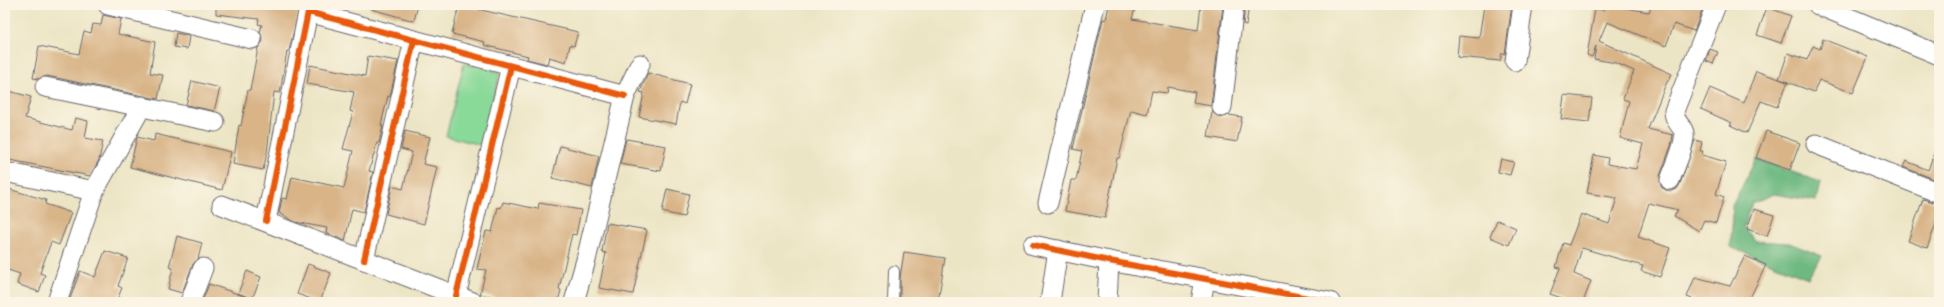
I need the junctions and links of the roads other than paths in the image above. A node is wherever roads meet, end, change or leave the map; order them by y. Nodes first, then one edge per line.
1 (108, 5) edge
2 (1095, 5) edge
3 (1234, 5) edge
4 (1523, 5) edge
5 (1716, 5) edge
6 (1818, 5) edge
7 (164, 12) edge
8 (252, 39) dead end
9 (414, 40) junction
10 (1939, 55) edge
11 (1515, 61) dead end
12 (640, 64) dead end
13 (511, 66) junction
14 (45, 87) dead end
15 (625, 96) junction
16 (142, 106) junction
17 (1222, 107) dead end
18 (215, 122) dead end
19 (1816, 144) dead end
20 (5, 172) edge
21 (1670, 180) dead end
22 (94, 191) junction
23 (1939, 193) edge
24 (1048, 203) dead end
25 (222, 205) dead end
26 (266, 221) junction
27 (1033, 245) dead end
28 (1058, 250) junction
29 (364, 260) junction
30 (1109, 261) junction
31 (204, 268) dead end
32 (894, 271) dead end
33 (1205, 279) junction
34 (464, 299) edge
35 (1298, 299) edge
36 (57, 302) edge
37 (190, 302) edge
38 (574, 302) edge
39 (893, 302) edge
40 (1050, 302) edge
41 (1107, 302) edge
42 (1201, 302) edge
43 (1330, 302) edge

1 - 7 street
2 - 24 street
3 - 17 street
4 - 11 street
5 - 21 street
6 - 10 street
7 - 8 street
9 - 13 street
9 - 26 street
9 - 29 street
12 - 15 street
13 - 15 street
13 - 34 street
14 - 16 street
15 - 38 street
16 - 18 street
16 - 22 street
19 - 23 street
20 - 22 street
22 - 36 street
25 - 26 street
26 - 29 street
27 - 28 street
28 - 30 street
28 - 40 street
29 - 34 street
30 - 33 street
30 - 41 street
31 - 37 street
32 - 39 lane
33 - 35 street
33 - 42 street
35 - 43 street

